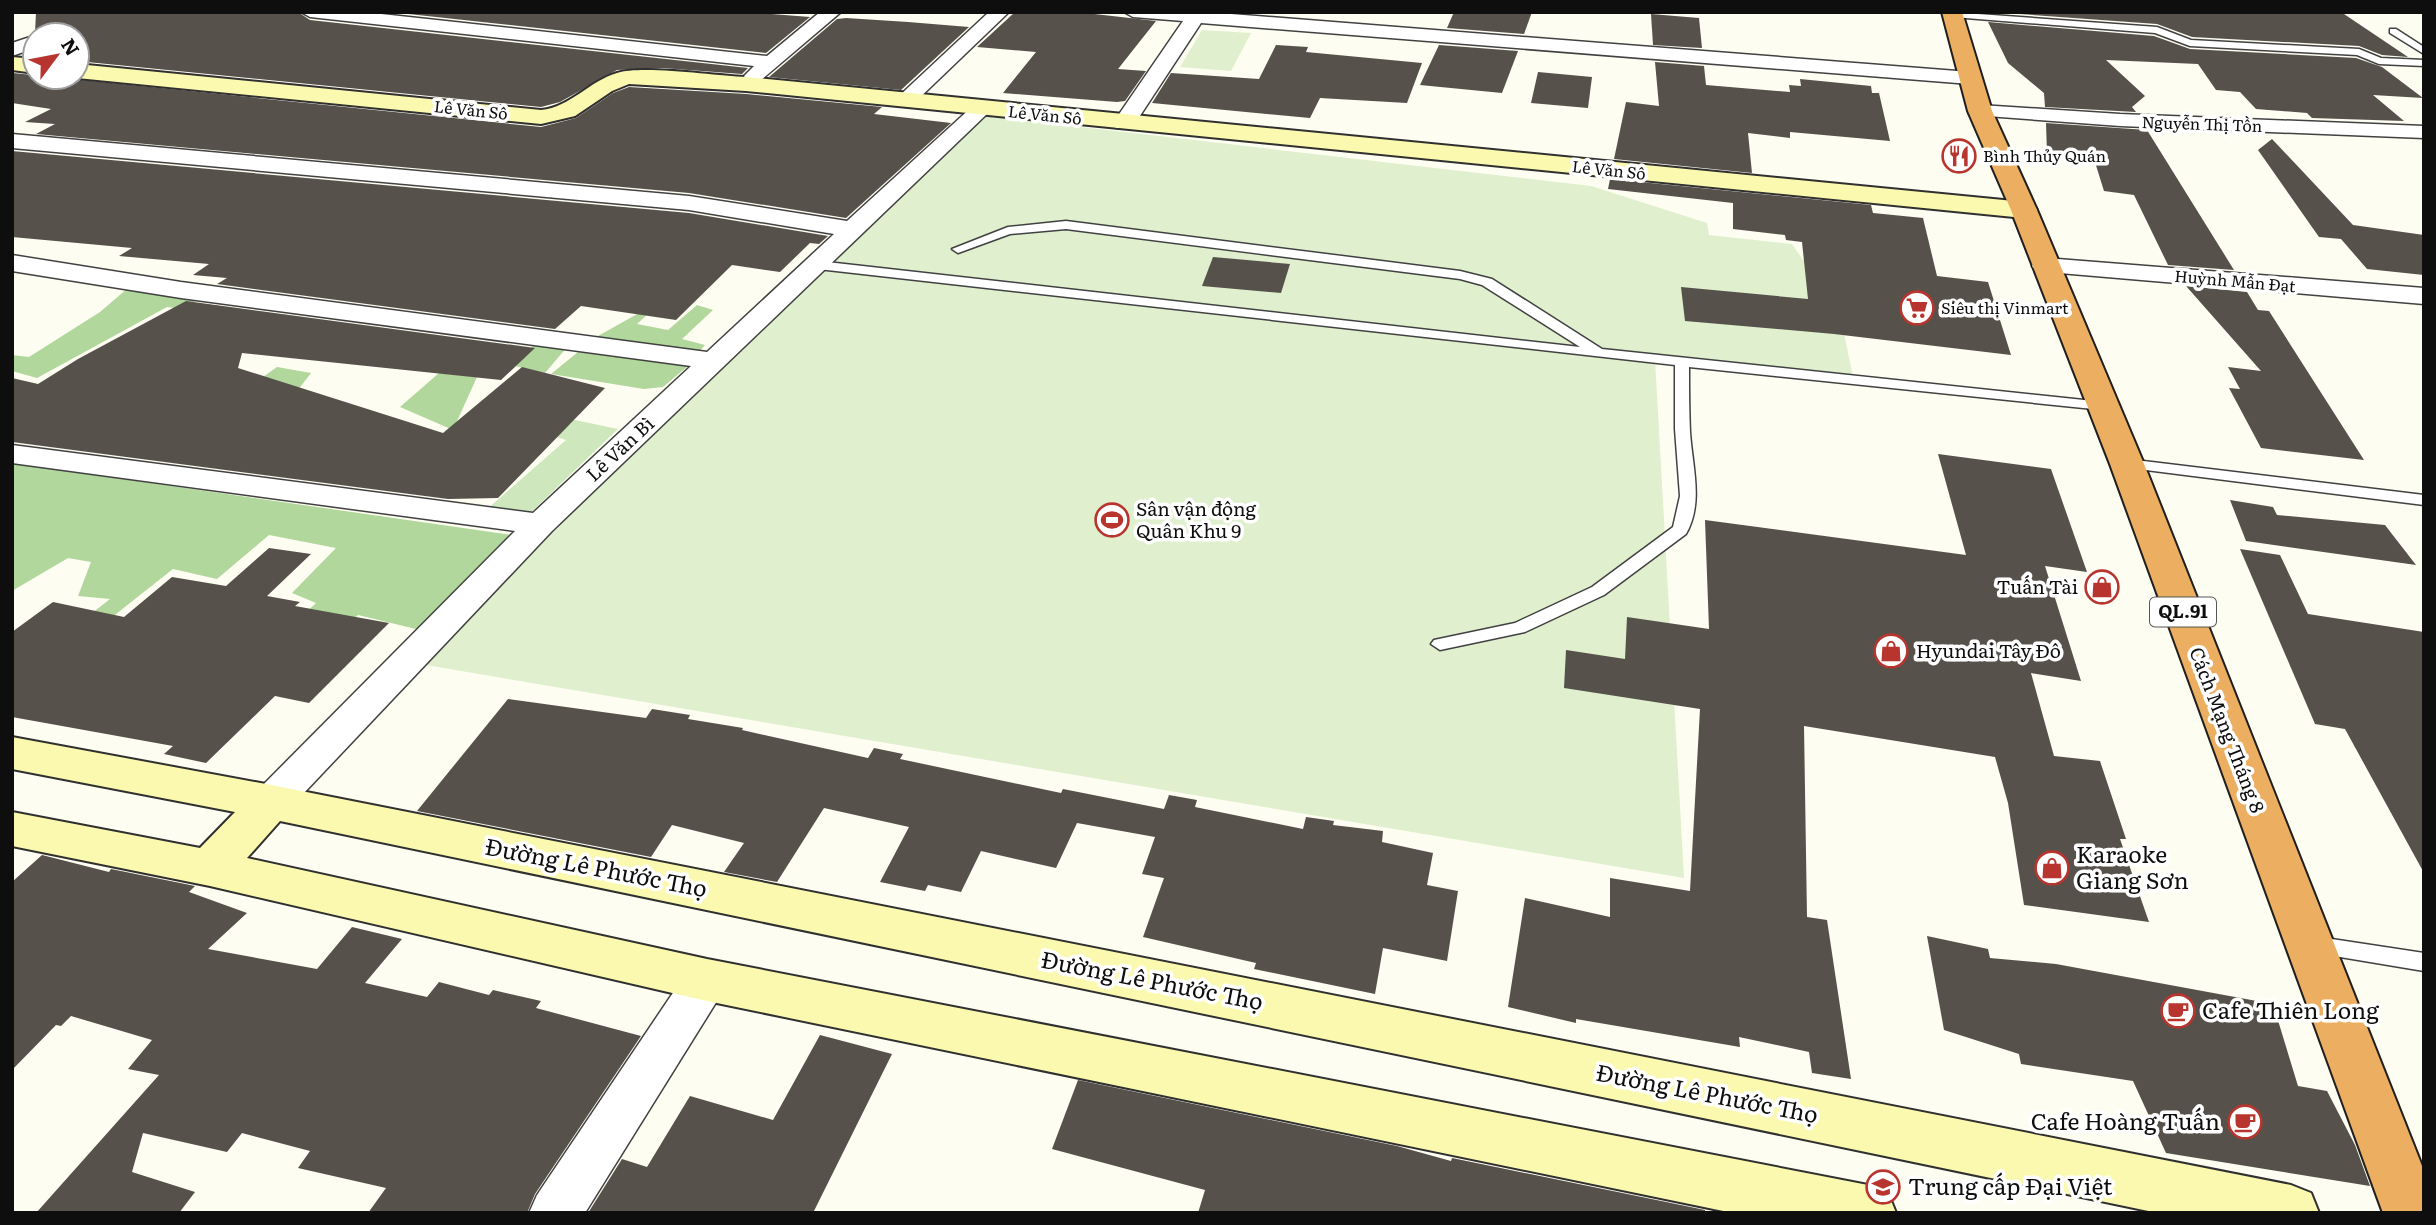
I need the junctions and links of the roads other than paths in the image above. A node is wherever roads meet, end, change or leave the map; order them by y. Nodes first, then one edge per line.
1 (310, 12) edge
2 (452, 12) edge
3 (832, 12) edge
4 (1000, 12) edge
5 (1133, 12) edge
6 (1952, 13) edge
7 (1195, 18) junction
8 (428, 25) junction
9 (2393, 31) dead end
10 (2424, 51) edge
11 (769, 62) junction
12 (2424, 62) edge
13 (91, 72) edge
14 (746, 84) junction
15 (1974, 94) junction
16 (905, 101) junction
17 (981, 109) junction
18 (1124, 123) junction
19 (2424, 132) edge
20 (12, 141) edge
21 (2024, 210) junction
22 (855, 230) junction
23 (958, 249) dead end
24 (12, 263) edge
25 (818, 265) junction
26 (2045, 266) junction
27 (2424, 296) edge
28 (1599, 353) junction
29 (714, 361) junction
30 (1682, 362) junction
31 (2104, 406) junction
32 (12, 454) edge
33 (2127, 464) junction
34 (2424, 500) edge
35 (540, 524) junction
36 (1440, 644) dead end
37 (12, 753) edge
38 (271, 802) junction
39 (12, 829) edge
40 (210, 868) junction
41 (2309, 945) junction
42 (2424, 962) edge
43 (707, 981) junction
44 (555, 1213) edge
45 (1868, 1213) edge
46 (2291, 1213) edge
47 (2412, 1213) edge

1 - 8 street
2 - 8 street
3 - 11 street
4 - 16 street
5 - 7 street, Nguyễn Thị Tồn
6 - 12 lane
6 - 15 highway, Cách Mạng Tháng 8 / QL.91
7 - 15 street, Nguyễn Thị Tồn
7 - 18 street
8 - 11 street
9 - 10 lane
11 - 14 street
13 - 14 street, Lê Văn Sô
14 - 16 street, Lê Văn Sô
15 - 19 street, Nguyễn Thị Tồn
15 - 21 highway, Cách Mạng Tháng 8 / QL.91
16 - 17 street, Lê Văn Sô
17 - 18 street, Lê Văn Sô
17 - 22 street, Lê Văn Bì
18 - 21 street, Lê Văn Sô
20 - 22 street
21 - 26 highway, Cách Mạng Tháng 8 / QL.91
22 - 25 street, Lê Văn Bì
23 - 28 lane
24 - 29 street
25 - 28 lane
25 - 29 street, Lê Văn Bì
26 - 27 street, Huỳnh Mẫn Đạt
26 - 31 highway, Cách Mạng Tháng 8 / QL.91
28 - 30 lane
29 - 35 street, Lê Văn Bì
30 - 31 lane
30 - 36 lane
31 - 33 highway, Cách Mạng Tháng 8 / QL.91
32 - 35 street
33 - 34 lane
33 - 41 highway, Cách Mạng Tháng 8 / QL.91
35 - 38 street, Lê Văn Bì
37 - 38 street, Đường Lê Phước Thọ
38 - 40 street
38 - 46 street, Đường Lê Phước Thọ
39 - 40 street
40 - 43 street
41 - 42 lane
41 - 47 highway, Cách Mạng Tháng 8 / QL.91
43 - 44 street
43 - 45 street

